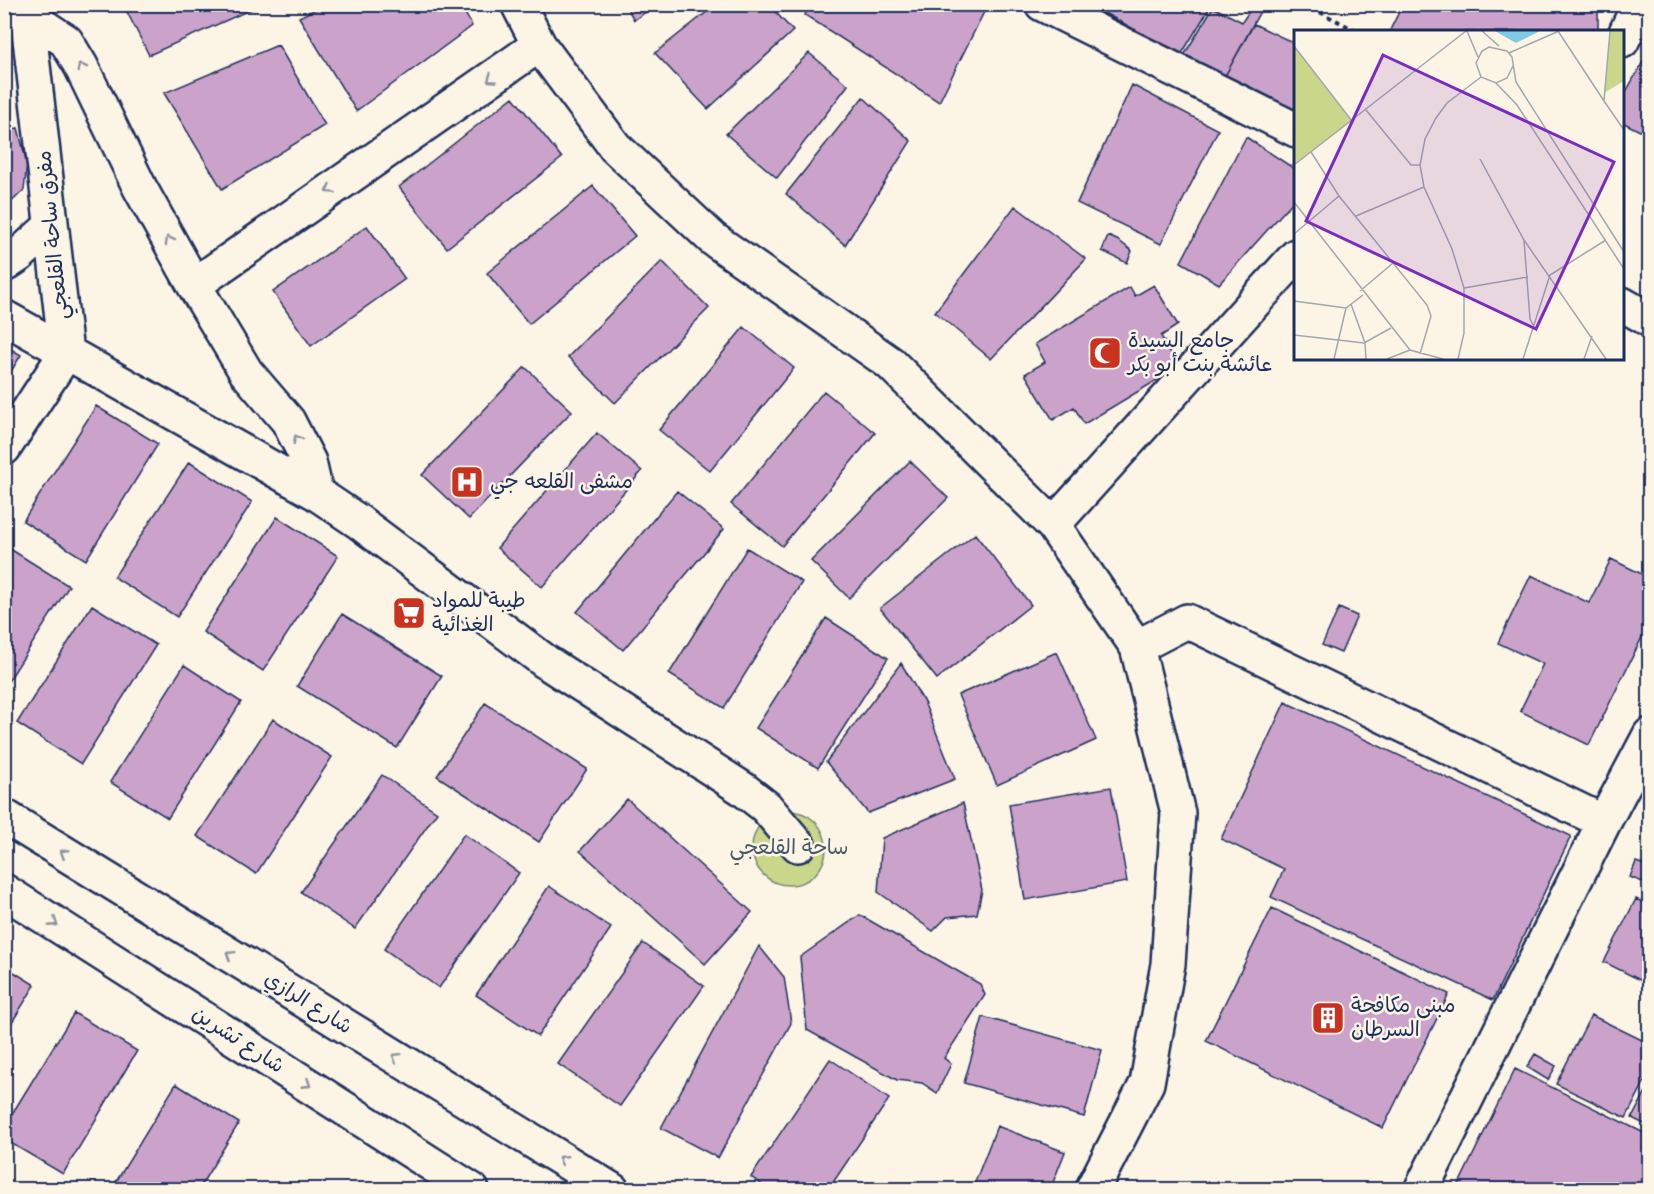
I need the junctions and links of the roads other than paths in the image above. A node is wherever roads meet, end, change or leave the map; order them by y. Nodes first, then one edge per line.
1 (518, 4) edge
2 (1042, 4) edge
3 (27, 10) edge
4 (539, 45) junction
5 (1294, 129) edge
6 (51, 226) junction
7 (1294, 258) edge
8 (4, 265) edge
9 (194, 285) junction
10 (1624, 305) edge
11 (4, 317) edge
12 (1650, 320) edge
13 (66, 353) junction
14 (4, 448) edge
15 (316, 494) junction
16 (1053, 525) junction
17 (1137, 648) junction
18 (1650, 735) edge
19 (4, 816) edge
20 (1604, 822) junction
21 (798, 845) dead end
22 (4, 891) edge
23 (471, 1190) edge
24 (612, 1190) edge
25 (1092, 1190) edge
26 (1421, 1190) edge

1 - 4 street
2 - 5 street
3 - 6 street, مفرق ساحة القلعجي
9 -> 3 street
4 -> 9 street
4 - 16 street
6 - 8 street
6 - 13 street, مفرق ساحة القلعجي
7 - 16 street
15 -> 9 street
10 - 12 street
11 - 13 street
13 - 14 street
13 - 15 street
15 - 21 street
16 - 17 street
17 - 20 street
17 - 25 street
18 - 20 street
24 -> 19 street, شارع الرازي
20 - 26 street
22 -> 23 street, شارع تشرين

